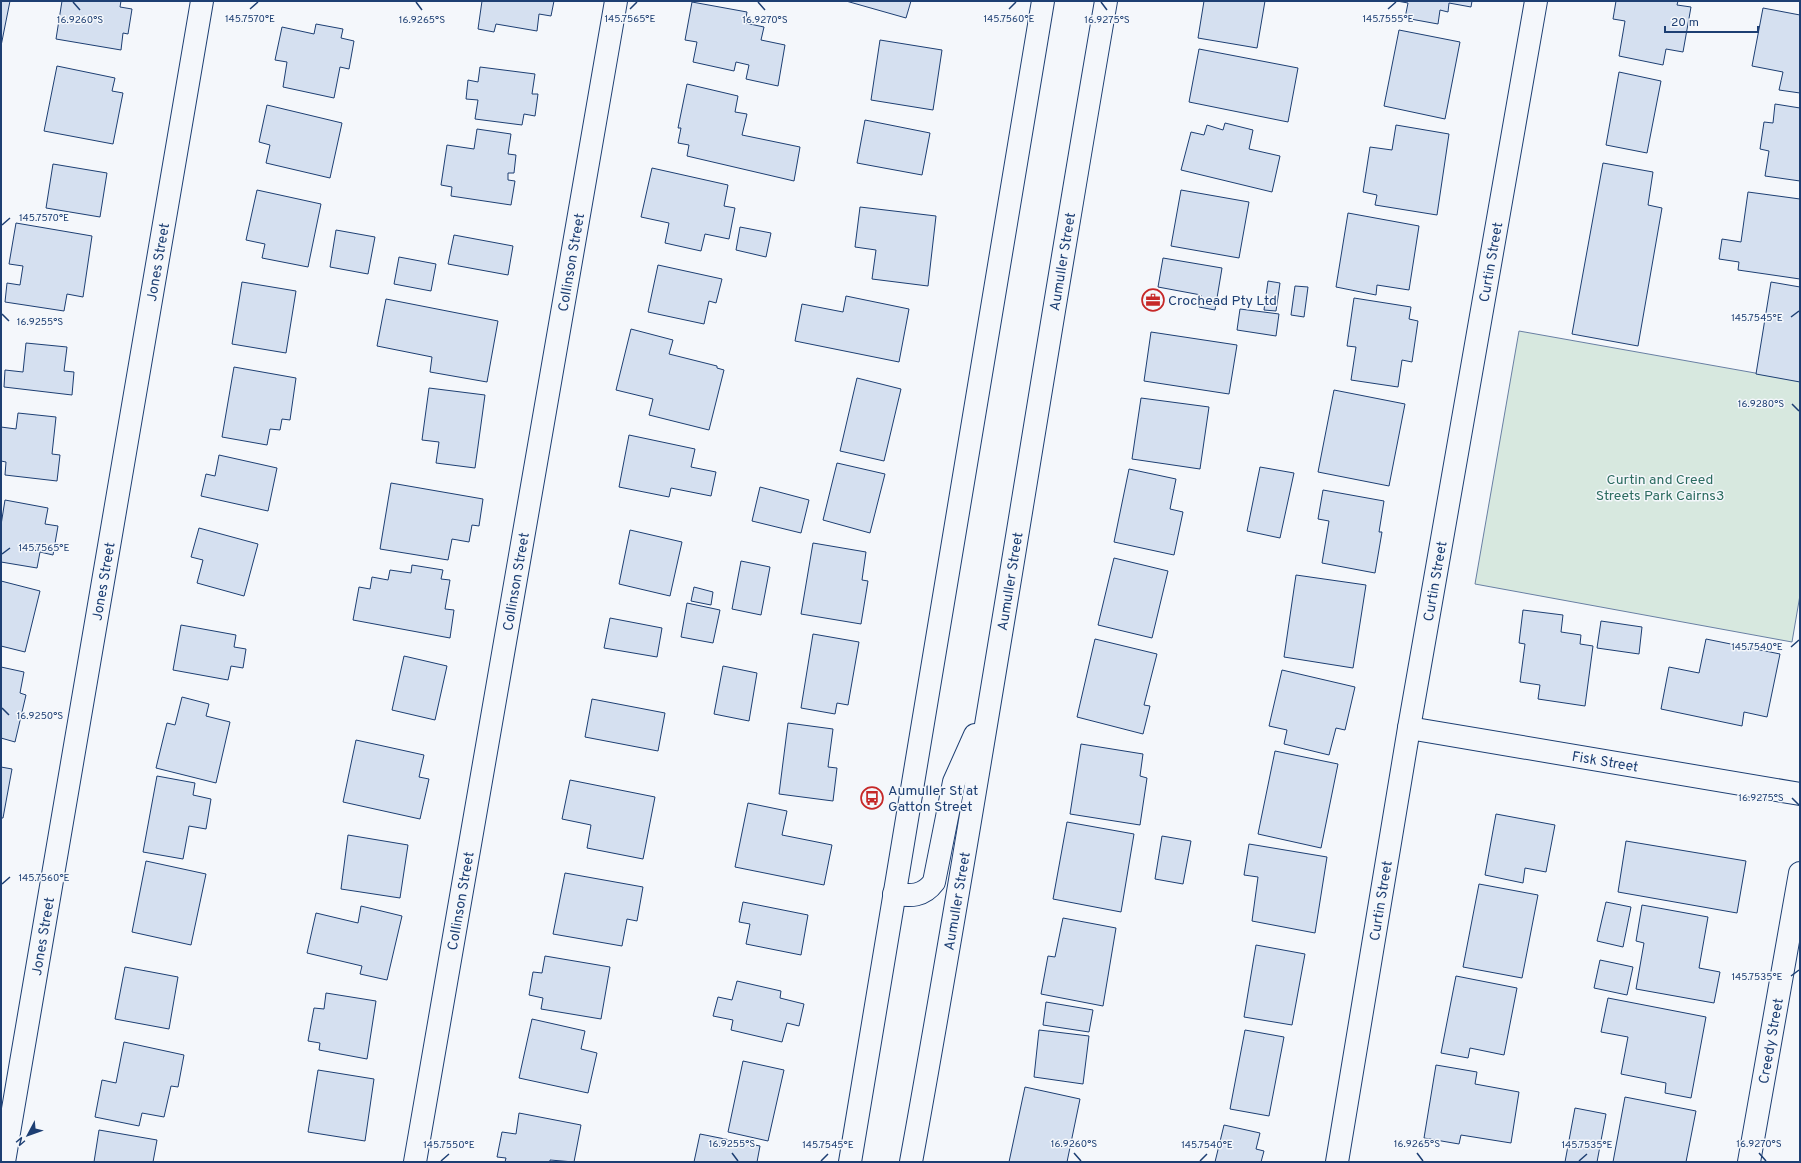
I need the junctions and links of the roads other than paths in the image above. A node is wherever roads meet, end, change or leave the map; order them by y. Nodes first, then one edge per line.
1 (202, 1) edge
2 (616, 1) edge
3 (1043, 1) edge
4 (1106, 1) edge
5 (1536, 1) edge
6 (988, 707) junction
7 (1410, 728) junction
8 (1800, 794) edge
9 (1800, 873) edge
10 (894, 894) junction
11 (4, 1162) edge
12 (415, 1162) edge
13 (850, 1162) edge
14 (911, 1162) edge
15 (1338, 1162) edge
16 (1750, 1162) edge

1 - 11 street, Jones Street
2 - 12 street, Collinson Street
3 - 10 street
4 - 6 street, Aumuller Street
5 - 7 street, Curtin Street
6 - 10 street
6 - 14 street, Aumuller Street
7 - 8 street, Fisk Street
7 - 15 street, Curtin Street
9 - 16 street, Creedy Street
10 - 13 street

